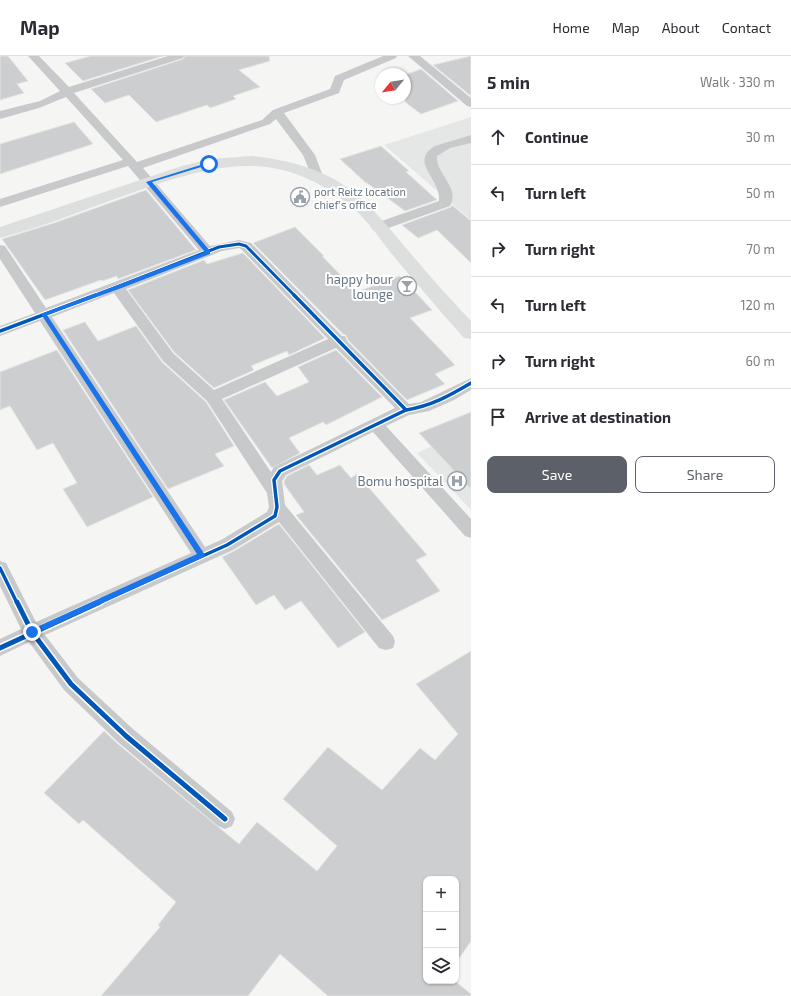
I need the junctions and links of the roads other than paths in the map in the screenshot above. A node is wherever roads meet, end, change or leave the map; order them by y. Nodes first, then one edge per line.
1 (33, 56) edge
2 (179, 56) edge
3 (392, 56) edge
4 (413, 56) edge
5 (68, 91) junction
6 (471, 104) edge
7 (277, 112) junction
8 (0, 115) edge
9 (471, 138) edge
10 (132, 164) junction
11 (317, 176) junction
12 (149, 182) junction
13 (0, 203) edge
14 (378, 227) junction
15 (0, 233) edge
16 (0, 249) edge
17 (208, 252) junction
18 (117, 288) junction
19 (44, 314) junction
20 (0, 331) edge
21 (471, 333) edge
22 (340, 340) junction
23 (471, 383) edge
24 (212, 397) junction
25 (406, 410) junction
26 (375, 424) junction
27 (276, 499) junction
28 (471, 531) edge
29 (201, 555) junction
30 (0, 568) edge
31 (32, 632) junction
32 (386, 642) dead end
33 (0, 648) edge
34 (225, 819) dead end

1 - 5 street
2 - 5 street
3 - 7 street
4 - 6 street
5 - 8 street
5 - 10 street
7 - 10 street
7 - 11 street
9 - 14 street
10 - 12 street
10 - 13 street
11 - 12 main road
11 - 14 main road
12 - 15 main road
12 - 17 street
14 - 21 main road
16 - 19 street
17 - 18 street
17 - 22 street
18 - 19 street
18 - 24 street
19 - 20 street
19 - 29 street
22 - 24 street
22 - 25 street
23 - 25 street
24 - 27 street
25 - 26 street
26 - 27 street
26 - 28 street
27 - 29 street
27 - 32 street
29 - 31 street
30 - 31 street
31 - 33 street
31 - 34 street

